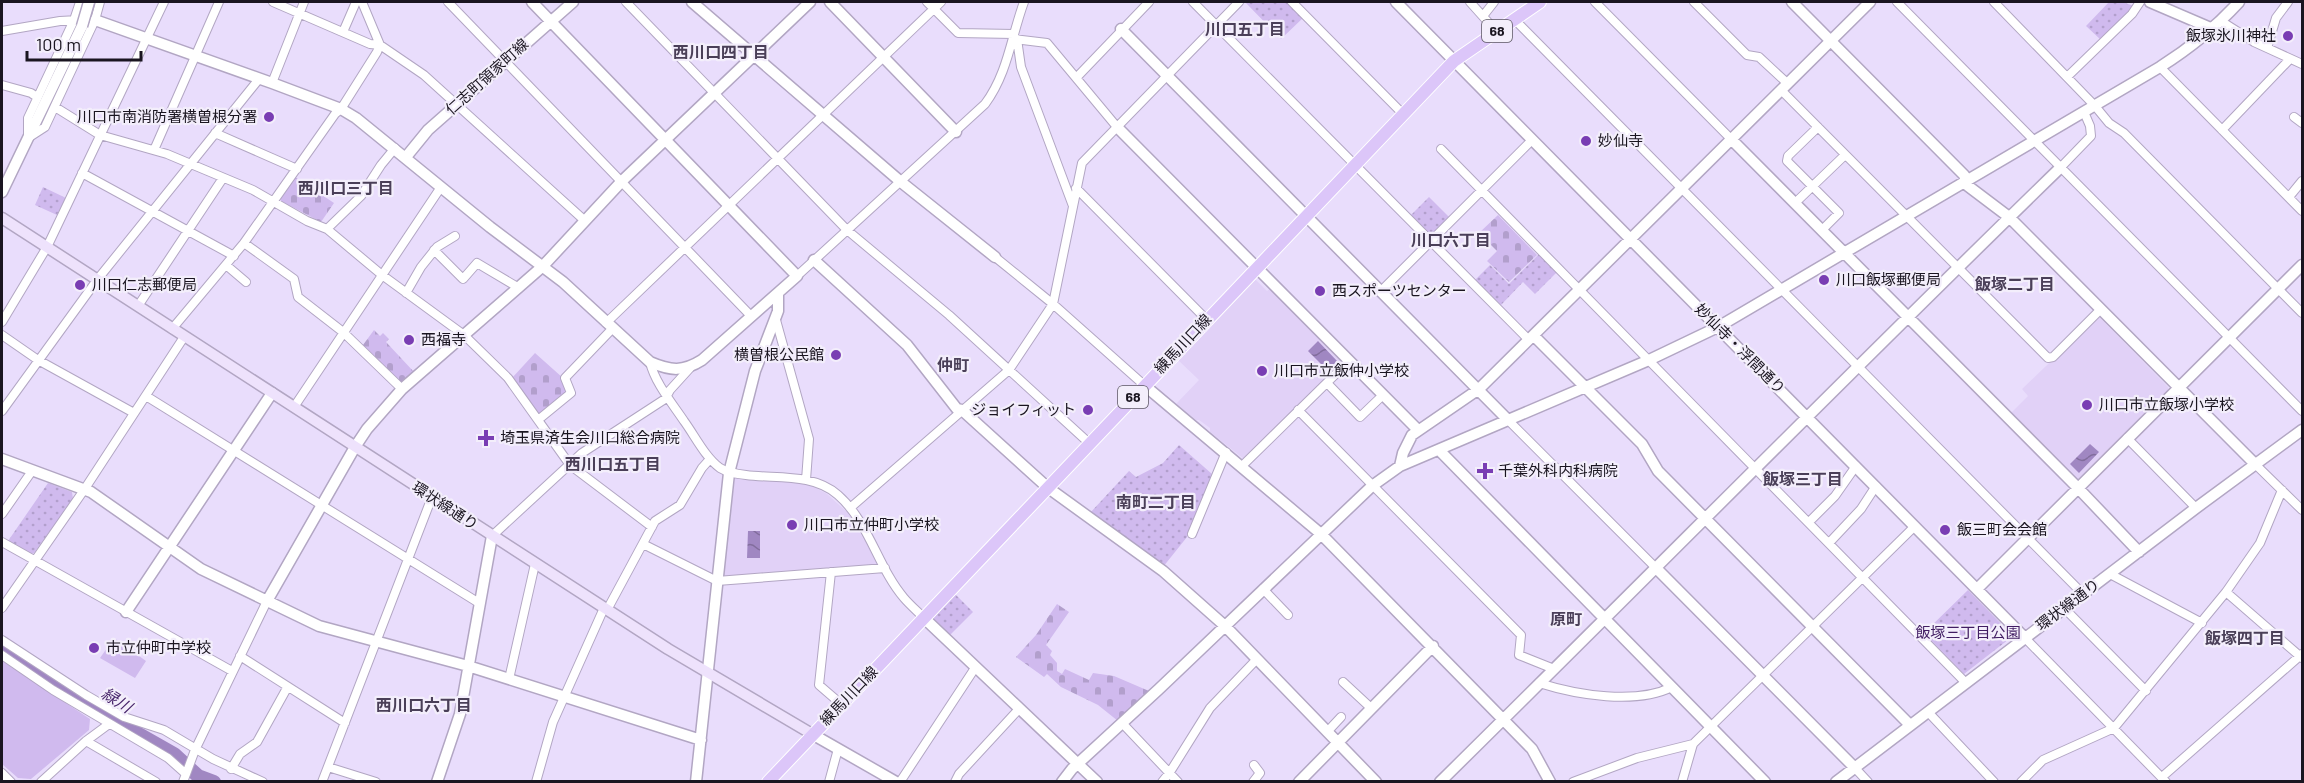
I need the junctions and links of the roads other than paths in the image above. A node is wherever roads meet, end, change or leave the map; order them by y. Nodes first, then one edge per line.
1 (80, 2) edge
2 (89, 2) edge
3 (100, 2) edge
4 (164, 2) edge
5 (219, 2) edge
6 (273, 2) edge
7 (304, 2) edge
8 (356, 2) edge
9 (362, 2) edge
10 (448, 2) edge
11 (532, 2) edge
12 (573, 2) edge
13 (626, 2) edge
14 (692, 2) edge
15 (810, 2) edge
16 (830, 2) edge
17 (927, 2) edge
18 (941, 2) edge
19 (1024, 2) edge
20 (1149, 2) edge
21 (1192, 2) edge
22 (1239, 2) edge
23 (1292, 2) edge
24 (1398, 2) edge
25 (1470, 2) edge
26 (1494, 2) edge
27 (1540, 2) edge
28 (1595, 2) edge
29 (1694, 2) edge
30 (1792, 2) edge
31 (1870, 2) edge
32 (1897, 2) edge
33 (1994, 2) edge
34 (2140, 2) edge
35 (2150, 2) edge
36 (2239, 2) edge
37 (2288, 2) edge
38 (934, 9) junction
39 (299, 13) junction
40 (1483, 16) junction
41 (1514, 19) junction
42 (95, 20) junction
43 (551, 21) junction
44 (78, 23) junction
45 (2217, 25) junction
46 (1216, 26) junction
47 (1122, 29) junction
48 (2, 31) edge
49 (1496, 31) junction
50 (343, 32) junction
51 (147, 37) junction
52 (1015, 38) junction
53 (1830, 40) junction
54 (380, 45) junction
55 (2267, 48) junction
56 (754, 54) junction
57 (195, 55) junction
58 (884, 57) junction
59 (2290, 59) junction
60 (1454, 61) junction
61 (505, 62) junction
62 (2302, 64) edge
63 (2160, 67) junction
64 (1167, 75) junction
65 (2067, 76) junction
66 (1077, 77) junction
67 (260, 79) junction
68 (272, 83) junction
69 (2, 84) edge
70 (1784, 87) junction
71 (715, 92) junction
72 (37, 97) junction
73 (456, 105) junction
74 (2095, 105) junction
75 (55, 107) junction
76 (341, 109) junction
77 (2084, 112) junction
78 (1402, 113) junction
79 (823, 114) junction
80 (2294, 117) dead end
81 (2302, 123) edge
82 (1818, 127) junction
83 (1117, 128) junction
84 (2222, 130) junction
85 (956, 132) junction
86 (215, 133) junction
87 (100, 135) junction
88 (28, 138) junction
89 (1731, 139) junction
90 (664, 140) junction
91 (1532, 140) junction
92 (2035, 141) junction
93 (395, 148) junction
94 (1441, 149) dead end
95 (154, 150) junction
96 (1845, 155) junction
97 (406, 157) junction
98 (778, 157) junction
99 (189, 164) junction
100 (1354, 164) junction
101 (2061, 167) junction
102 (297, 169) junction
103 (82, 173) junction
104 (223, 178) junction
105 (1967, 180) junction
106 (622, 181) junction
107 (2302, 181) edge
108 (901, 182) junction
109 (441, 186) junction
110 (1813, 186) junction
111 (1681, 188) junction
112 (1076, 189) junction
113 (1481, 191) junction
114 (2, 192) edge
115 (2289, 197) junction
116 (274, 201) junction
117 (1795, 203) junction
118 (728, 206) junction
119 (1073, 207) junction
120 (152, 211) junction
121 (2302, 211) edge
122 (1306, 215) junction
123 (1906, 216) junction
124 (2009, 217) junction
125 (2, 218) edge
126 (584, 220) junction
127 (327, 229) junction
128 (848, 230) junction
129 (1822, 230) junction
130 (189, 232) junction
131 (455, 236) dead end
132 (1631, 239) junction
133 (1431, 241) junction
134 (244, 243) junction
135 (47, 247) junction
136 (685, 247) junction
137 (434, 250) junction
138 (1844, 253) junction
139 (234, 256) junction
140 (995, 258) joint
141 (814, 260) junction
142 (226, 265) junction
143 (2302, 265) edge
144 (543, 266) junction
145 (1256, 267) junction
146 (1958, 267) junction
147 (382, 275) junction
148 (796, 276) junction
149 (97, 280) junction
150 (246, 282) dead end
151 (519, 288) junction
152 (2278, 289) junction
153 (1579, 290) junction
154 (1782, 290) junction
155 (1381, 291) junction
156 (406, 293) junction
157 (778, 293) junction
158 (1053, 304) junction
159 (138, 306) junction
160 (2101, 309) junction
161 (2302, 313) edge
162 (751, 316) junction
163 (1908, 318) junction
164 (1206, 319) junction
165 (776, 320) junction
166 (2, 322) edge
167 (609, 326) junction
168 (1718, 327) junction
169 (172, 329) junction
170 (343, 332) junction
171 (2, 335) edge
172 (464, 335) junction
173 (184, 337) junction
174 (1532, 338) junction
175 (2230, 338) junction
176 (38, 360) junction
177 (1649, 360) junction
178 (1349, 361) junction
179 (650, 362) junction
180 (690, 368) junction
181 (1858, 368) junction
182 (1009, 370) junction
183 (1327, 383) junction
184 (1144, 385) junction
185 (1586, 387) junction
186 (2178, 387) junction
187 (402, 389) junction
188 (1479, 389) junction
189 (272, 393) junction
190 (1383, 395) junction
191 (146, 396) junction
192 (667, 396) junction
193 (294, 407) junction
194 (962, 410) junction
195 (1298, 410) junction
196 (2, 411) edge
197 (2302, 411) edge
198 (134, 413) junction
199 (1807, 417) junction
200 (538, 420) junction
201 (1508, 420) junction
202 (1418, 430) junction
203 (2302, 430) edge
204 (2127, 438) junction
205 (1089, 443) junction
206 (355, 447) junction
207 (1438, 450) junction
208 (234, 451) junction
209 (1226, 452) junction
210 (2, 459) edge
211 (710, 459) junction
212 (2255, 464) junction
213 (570, 465) junction
214 (1242, 466) junction
215 (1400, 466) junction
216 (1856, 466) junction
217 (1756, 468) junction
218 (32, 471) junction
219 (729, 473) junction
220 (806, 480) junction
221 (1372, 486) junction
222 (1876, 486) junction
223 (1047, 487) junction
224 (2078, 488) junction
225 (84, 490) junction
226 (2282, 490) junction
227 (432, 497) junction
228 (322, 506) junction
229 (850, 508) junction
230 (2196, 508) junction
231 (2302, 510) edge
232 (2, 514) edge
233 (1706, 519) junction
234 (1809, 522) junction
235 (1915, 526) junction
236 (652, 527) junction
237 (1192, 534) dead end
238 (1321, 534) junction
239 (492, 536) junction
240 (2028, 538) junction
241 (2, 542) edge
242 (1829, 543) junction
243 (643, 544) junction
244 (169, 547) junction
245 (2139, 552) junction
246 (408, 559) junction
247 (35, 560) junction
248 (535, 564) junction
249 (885, 568) junction
250 (1656, 568) junction
251 (831, 572) junction
252 (2110, 574) junction
253 (1863, 578) junction
254 (717, 581) junction
255 (1263, 589) junction
256 (1977, 589) junction
257 (2226, 592) junction
258 (2083, 594) junction
259 (267, 602) junction
260 (479, 603) junction
261 (2, 608) edge
262 (606, 609) junction
263 (2064, 609) junction
264 (126, 612) junction
265 (1288, 615) dead end
266 (924, 618) junction
267 (1604, 618) junction
268 (2202, 623) junction
269 (1225, 626) junction
270 (1813, 626) junction
271 (2025, 638) junction
272 (2, 640) edge
273 (376, 641) junction
274 (1433, 646) junction
275 (2, 655) edge
276 (240, 656) junction
277 (2302, 656) edge
278 (1257, 659) junction
279 (468, 666) junction
280 (975, 668) junction
281 (1554, 669) junction
282 (232, 671) junction
283 (707, 674) junction
284 (1763, 675) junction
285 (509, 679) junction
286 (1343, 682) dead end
287 (1539, 683) junction
288 (1966, 683) junction
289 (1672, 687) junction
290 (287, 688) junction
291 (2146, 691) junction
292 (565, 697) junction
293 (841, 704) junction
294 (1371, 708) junction
295 (1020, 709) junction
296 (1928, 712) junction
297 (1341, 717) dead end
298 (1504, 719) junction
299 (345, 723) junction
300 (109, 724) junction
301 (1123, 724) junction
302 (1910, 725) junction
303 (1711, 727) junction
304 (2115, 728) junction
305 (1327, 732) junction
306 (812, 734) junction
307 (701, 740) junction
308 (86, 741) junction
309 (1338, 742) junction
310 (1693, 744) junction
311 (838, 749) junction
312 (195, 750) junction
313 (1077, 764) junction
314 (1254, 765) dead end
315 (328, 767) junction
316 (1854, 767) junction
317 (231, 769) junction
318 (1170, 772) junction
319 (2, 773) edge
320 (185, 776) edge
321 (2164, 779) edge
322 (11, 782) edge
323 (41, 782) edge
324 (156, 782) edge
325 (263, 782) edge
326 (322, 782) edge
327 (376, 782) edge
328 (436, 782) edge
329 (536, 782) edge
330 (696, 782) edge
331 (768, 782) edge
332 (829, 782) edge
333 (898, 782) edge
334 (955, 782) edge
335 (1062, 782) edge
336 (1097, 782) edge
337 (1162, 782) edge
338 (1178, 782) edge
339 (1253, 782) edge
340 (1299, 782) edge
341 (1376, 782) edge
342 (1440, 782) edge
343 (1550, 782) edge
344 (1573, 782) edge
345 (1682, 782) edge
346 (1765, 782) edge
347 (1836, 782) edge
348 (1868, 782) edge
349 (1994, 782) edge
350 (2021, 782) edge

1 - 44 street
2 - 44 street, bridge
3 - 42 street
4 - 51 street
5 - 57 street
6 - 39 street
7 - 39 street
8 - 50 street
9 - 54 street
10 - 61 street
11 - 43 street
12 - 43 street, 仁志町領家町線
13 - 71 street
14 - 56 street
15 - 56 street
16 - 58 street
17 - 38 street
18 - 38 street
19 - 52 street
20 - 47 street
21 - 46 street
22 - 46 street
23 - 78 street
24 - 60 street, 妙仙寺・浮間通り
25 - 40 street
26 - 40 street
27 - 41 main road, 練馬川口線 / 68
28 - 89 street
29 - 70 street
30 - 53 street
31 - 53 street
32 - 92 street
33 - 65 street
34 - 65 street
35 - 45 street
36 - 45 street
37 - 55 street
38 - 52 street
38 - 58 street
39 - 50 street
39 - 68 street
40 - 49 street
41 - 49 main road, 練馬川口線 / 68
41 - 111 street
42 - 44 street
42 - 51 street
42 - 75 street
43 - 61 street, 仁志町領家町線
43 - 90 street
44 - 48 street
44 - 72 street
44 - 88 street
45 - 55 street
45 - 63 street
46 - 64 street
46 - 100 street
47 - 64 street
47 - 66 street
49 - 60 main road, 練馬川口線 / 68
50 - 54 street
51 - 57 street
51 - 87 street
52 - 66 street
52 - 85 street
52 - 119 street
53 - 70 street
53 - 105 street
54 - 73 street
54 - 76 street
55 - 59 street
56 - 71 street
56 - 79 street
57 - 67 street
57 - 95 street
58 - 79 street
58 - 85 street
59 - 62 street
59 - 84 street
60 - 78 main road, 練馬川口線 / 68
60 - 91 street, 妙仙寺・浮間通り
61 - 73 street, 仁志町領家町線
61 - 106 street
63 - 74 street
63 - 84 street
64 - 83 street
64 - 122 street
65 - 74 street
66 - 83 street
67 - 68 street
67 - 86 street
68 - 76 street
69 - 72 street
70 - 82 street
70 - 89 street
71 - 90 street
71 - 98 street
72 - 88 street
73 - 97 street, 仁志町領家町線
73 - 126 street
74 - 77 street
74 - 152 street
75 - 87 street
75 - 88 street
76 - 93 street
76 - 102 street
77 - 92 street
77 - 101 street
78 - 100 main road, 練馬川口線 / 68
79 - 98 street
79 - 108 street
80 - 81 street
82 - 96 street
82 - 110 street
83 - 112 street
83 - 145 street
84 - 115 street
85 - 108 street
86 - 99 street
86 - 102 street
87 - 95 street
87 - 103 street
88 - 114 street
89 - 111 street
89 - 117 street
90 - 106 street
90 - 118 street
91 - 113 street
91 - 132 street, 妙仙寺・浮間通り
92 - 101 street
92 - 105 street
93 - 97 street
93 - 127 street
94 - 113 street
95 - 99 street
96 - 110 street
96 - 123 street
97 - 109 street
98 - 118 street
98 - 128 street
99 - 104 street
99 - 120 street
100 - 122 main road, 練馬川口線 / 68
100 - 133 street
101 - 124 street
101 - 175 street
102 - 116 street
103 - 120 street
103 - 135 street
104 - 116 street
104 - 130 street
105 - 123 street
105 - 124 street
106 - 126 street
106 - 136 street
107 - 115 street
108 - 128 street
108 - 140 street
109 - 144 street
109 - 147 street
110 - 117 street
110 - 129 street
111 - 132 street
111 - 154 street
112 - 119 street
112 - 164 street
113 - 133 street
113 - 153 street
115 - 121 street
116 - 127 street
116 - 134 street
117 - 129 street
118 - 136 street
118 - 148 street
119 - 158 street
120 - 130 street
120 - 149 street
122 - 145 main road, 練馬川口線 / 68
122 - 155 street
123 - 138 street
123 - 146 street
124 - 146 street
124 - 160 street
125 - 135 main road, 環状線通り
126 - 144 street
127 - 147 street
128 - 141 street
128 - 182 street
129 - 138 street
130 - 139 street
130 - 159 street
131 - 137 street
132 - 153 street
132 - 168 street, 妙仙寺・浮間通り
133 - 155 street
133 - 174 street
134 - 139 street
134 - 170 street
135 - 149 main road, 環状線通り
135 - 166 street
136 - 162 street
136 - 167 street
137 - 151 street
137 - 156 street
138 - 154 street
138 - 163 street
139 - 142 street
140 - 158 street
141 - 148 street
141 - 194 street
142 - 150 street
142 - 169 street
143 - 152 street
144 - 151 street
144 - 167 street
145 - 164 main road, 練馬川口線 / 68
145 - 178 street
146 - 160 street
146 - 163 street
147 - 156 street
147 - 170 street
148 - 157 street
149 - 159 main road, 環状線通り
149 - 176 street
151 - 172 street
152 - 161 street
152 - 175 street
153 - 174 street
153 - 177 street
154 - 168 street
154 - 181 street
155 - 188 street
156 - 172 street
157 - 162 street
157 - 165 street
158 - 182 street
158 - 184 street
159 - 169 main road, 環状線通り
160 - 186 street
162 - 180 street
163 - 181 street
163 - 224 street
164 - 184 main road, 練馬川口線 / 68
165 - 219 street
165 - 220 street
167 - 179 street
167 - 200 street
168 - 177 street
168 - 199 street, 妙仙寺・浮間通り
169 - 173 main road, 環状線通り
170 - 187 street
170 - 193 street
171 - 176 street
172 - 187 street
172 - 200 street
173 - 189 main road, 環状線通り
173 - 191 street
174 - 185 street
174 - 188 street
175 - 186 street
175 - 197 street
176 - 196 street
176 - 198 street
177 - 185 street
177 - 217 street
178 - 183 street
178 - 190 street
179 - 180 street
179 - 192 street
180 - 192 street
181 - 199 street
181 - 240 street
182 - 194 street
182 - 205 street
183 - 190 street
183 - 195 street
184 - 205 main road, 練馬川口線 / 68
184 - 209 street
185 - 201 street
185 - 233 street
186 - 204 street
186 - 212 street
187 - 206 street
188 - 201 street
188 - 202 street
189 - 193 main road, 環状線通り
189 - 208 street
190 - 202 street
191 - 198 street
191 - 208 street
192 - 211 street
192 - 213 street
193 - 206 main road, 環状線通り
194 - 223 street
194 - 229 street
195 - 214 street
195 - 221 street
198 - 225 street
199 - 216 street, 妙仙寺・浮間通り
199 - 217 street
200 - 213 street
201 - 207 street
201 - 250 street
202 - 215 street
203 - 212 street, 環状線通り
204 - 224 street
204 - 230 street
205 - 223 main road, 練馬川口線 / 68
206 - 227 main road, 環状線通り
206 - 228 street
207 - 215 street
207 - 267 street
208 - 228 street
208 - 244 street
209 - 214 street
209 - 237 street
210 - 218 street
211 - 219 street
211 - 236 street
212 - 226 street
212 - 230 street, 環状線通り
213 - 236 street
213 - 239 street
214 - 238 street
215 - 221 street
216 - 222 street, 妙仙寺・浮間通り
216 - 234 street
217 - 233 street
217 - 234 street
218 - 225 street
218 - 232 street
219 - 220 street
219 - 254 street
220 - 229 street
221 - 238 street
221 - 281 street
222 - 235 street, 妙仙寺・浮間通り
222 - 242 street
223 - 266 main road, 練馬川口線 / 68
223 - 269 street
224 - 240 street
224 - 245 street
225 - 244 street
225 - 247 street
226 - 231 street
226 - 257 street
227 - 239 main road, 環状線通り
227 - 246 street
228 - 246 street
228 - 259 street
229 - 249 street
230 - 245 street, 環状線通り
233 - 250 street
233 - 270 street
234 - 242 street
235 - 253 street
235 - 256 street, 妙仙寺・浮間通り
236 - 243 street
238 - 255 street
238 - 274 street
239 - 248 main road, 環状線通り
239 - 260 street
240 - 256 street
240 - 258 street
241 - 247 street
242 - 253 street
243 - 254 street
243 - 262 street
244 - 259 street
244 - 264 street
245 - 252 street, 環状線通り
246 - 260 street
246 - 273 street
247 - 261 street
247 - 264 street
248 - 262 main road, 環状線通り
248 - 285 street
249 - 251 street
249 - 266 street
250 - 267 street
250 - 284 street
251 - 254 street
251 - 293 street
252 - 258 street, 環状線通り
252 - 268 street
253 - 270 street
253 - 288 street
254 - 283 street
255 - 265 street
255 - 269 street
256 - 271 street, 妙仙寺・浮間通り
257 - 268 street
257 - 277 street
258 - 263 street, 環状線通り
259 - 273 street
259 - 276 street
260 - 279 street
262 - 283 main road, 環状線通り
262 - 292 street
263 - 271 street, 環状線通り
263 - 291 street
264 - 282 street
266 - 280 street
266 - 293 main road, 練馬川口線 / 68
267 - 281 street
267 - 289 street
268 - 291 street
269 - 278 street
269 - 301 street
270 - 284 street
270 - 302 street
271 - 288 street, 環状線通り
271 - 304 street
272 - 312 street
273 - 279 street
273 - 299 street
274 - 294 street
274 - 298 street
275 - 300 street
276 - 282 street
276 - 290 street
277 - 321 street
278 - 305 street
278 - 318 street
279 - 285 street
279 - 328 street
280 - 295 street
280 - 333 street
281 - 287 street
282 - 312 street
283 - 306 main road, 環状線通り
283 - 307 street
284 - 303 street
284 - 316 street
285 - 292 street
286 - 294 street
287 - 289 street
287 - 298 street
288 - 296 street, 環状線通り
289 - 303 street
290 - 299 street
290 - 317 street
291 - 304 street
292 - 307 street
292 - 329 street
293 - 306 main road, 練馬川口線 / 68
294 - 309 street
295 - 313 street
295 - 334 street
296 - 302 street, 環状線通り
296 - 349 street
297 - 305 street
298 - 342 street
298 - 343 street
299 - 315 street
300 - 308 street
300 - 320 street
301 - 313 street
301 - 318 street
302 - 316 street, 環状線通り
303 - 310 street
303 - 346 street
304 - 321 street
304 - 350 street
305 - 309 street
306 - 311 street, 環状線通り
306 - 331 main road, 練馬川口線 / 68
307 - 330 street
308 - 323 street
308 - 324 street
309 - 340 street
309 - 341 street
310 - 344 street
310 - 345 street
311 - 332 street
311 - 333 street, 環状線通り
312 - 317 street
312 - 320 street
313 - 335 street
313 - 336 street
314 - 339 street
315 - 326 street
315 - 327 street
316 - 347 street, 環状線通り
316 - 348 street
317 - 325 street
318 - 337 street
318 - 338 street
319 - 322 street

